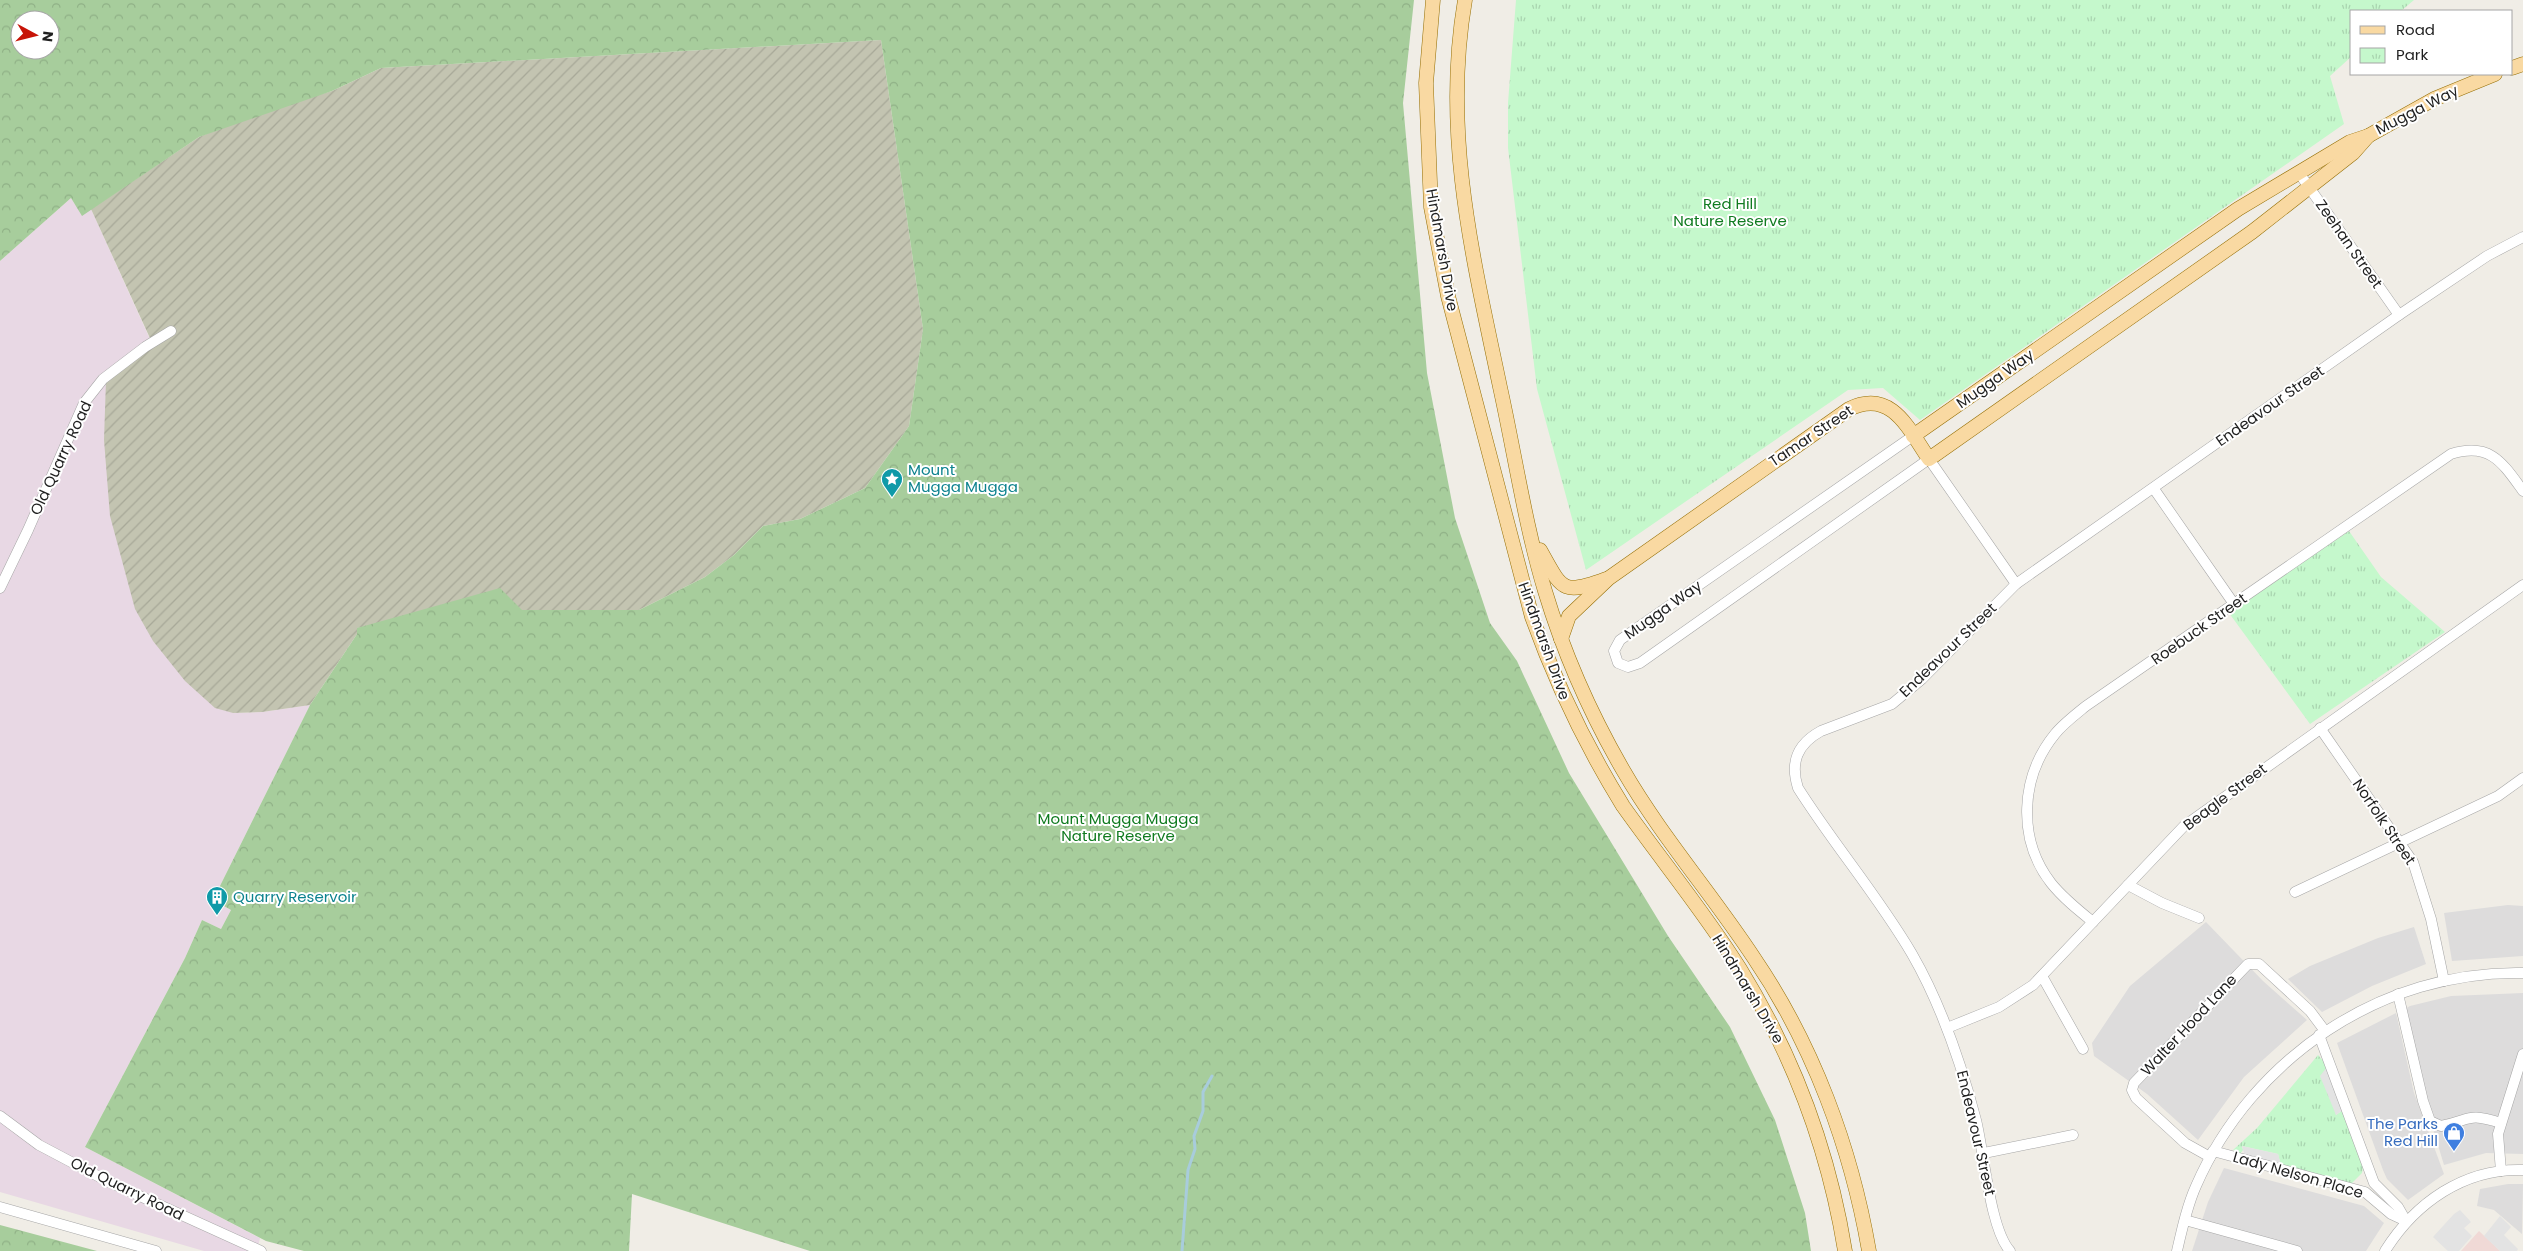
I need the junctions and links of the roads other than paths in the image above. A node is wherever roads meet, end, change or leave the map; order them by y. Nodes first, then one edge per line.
1 (1433, 0) edge
2 (1465, 0) edge
3 (2493, 75) edge
4 (2368, 136) junction
5 (2299, 173) junction
6 (2309, 187) junction
7 (2523, 237) edge
8 (2399, 315) junction
9 (171, 331) dead end
10 (1913, 436) junction
11 (1929, 459) junction
12 (2154, 489) junction
13 (2523, 491) edge
14 (1532, 533) junction
15 (1609, 578) junction
16 (2016, 584) junction
17 (2523, 585) edge
18 (0, 588) edge
19 (2234, 604) junction
20 (1560, 639) junction
21 (2320, 728) junction
22 (2523, 778) edge
23 (2400, 842) junction
24 (2128, 885) junction
25 (2295, 892) dead end
26 (2199, 918) dead end
27 (2093, 922) junction
28 (2523, 973) edge
29 (2042, 976) junction
30 (2444, 981) junction
31 (2398, 994) junction
32 (1947, 1028) junction
33 (2322, 1033) junction
34 (2083, 1049) dead end
35 (2523, 1054) edge
36 (0, 1116) edge
37 (2501, 1123) junction
38 (2073, 1135) dead end
39 (1984, 1153) junction
40 (2212, 1154) junction
41 (2523, 1170) edge
42 (2501, 1171) junction
43 (0, 1207) edge
44 (2185, 1220) junction
45 (2406, 1221) junction
46 (156, 1251) edge
47 (261, 1251) edge
48 (1845, 1251) edge
49 (1868, 1251) edge
50 (2010, 1251) edge
51 (2177, 1251) edge
52 (2297, 1251) edge
53 (2385, 1251) edge

1 - 48 main road, Hindmarsh Drive
2 - 14 main road, Hindmarsh Drive
3 - 4 main road, Mugga Way
4 - 5 main road, Mugga Way
4 - 6 main road, Mugga Way
5 - 6 street, Zeehan Street
5 - 10 main road, Mugga Way
6 - 8 street, Zeehan Street
6 - 11 main road, Mugga Way
7 - 8 street, Endeavour Street
8 - 12 street, Endeavour Street
9 - 18 street, Old Quarry Road
10 - 11 main road, Tamar Street
10 - 11 street, Mugga Way
10 - 15 main road, Tamar Street
11 - 16 street, Tamar Street
12 - 16 street, Endeavour Street
12 - 19 street
13 - 19 street, Roebuck Street
14 - 15 main road, Tamar Street
14 - 20 main road, Hindmarsh Drive
15 - 20 main road, Tamar Street
16 - 32 street, Endeavour Street
17 - 21 street, Beagle Street
19 - 27 street, Roebuck Street
20 - 49 main road, Hindmarsh Drive
21 - 23 street, Norfolk Street
21 - 24 street, Beagle Street
22 - 23 street
23 - 25 street
23 - 30 street, Norfolk Street
24 - 26 street
24 - 27 street, Beagle Street
27 - 29 street, Beagle Street
28 - 30 street
29 - 32 street, Beagle Street
29 - 34 street
30 - 31 street
31 - 33 street
31 - 37 street
32 - 39 street, Endeavour Street
33 - 40 street
33 - 40 street, Walter Hood Lane
33 - 45 street, Lady Nelson Place
35 - 37 street
36 - 47 street, Old Quarry Road
37 - 42 street
38 - 39 street
39 - 50 street, Endeavour Street
40 - 44 street
40 - 45 street, Lady Nelson Place
41 - 42 street
42 - 45 street
43 - 46 street
44 - 51 street
44 - 52 street
45 - 53 street

